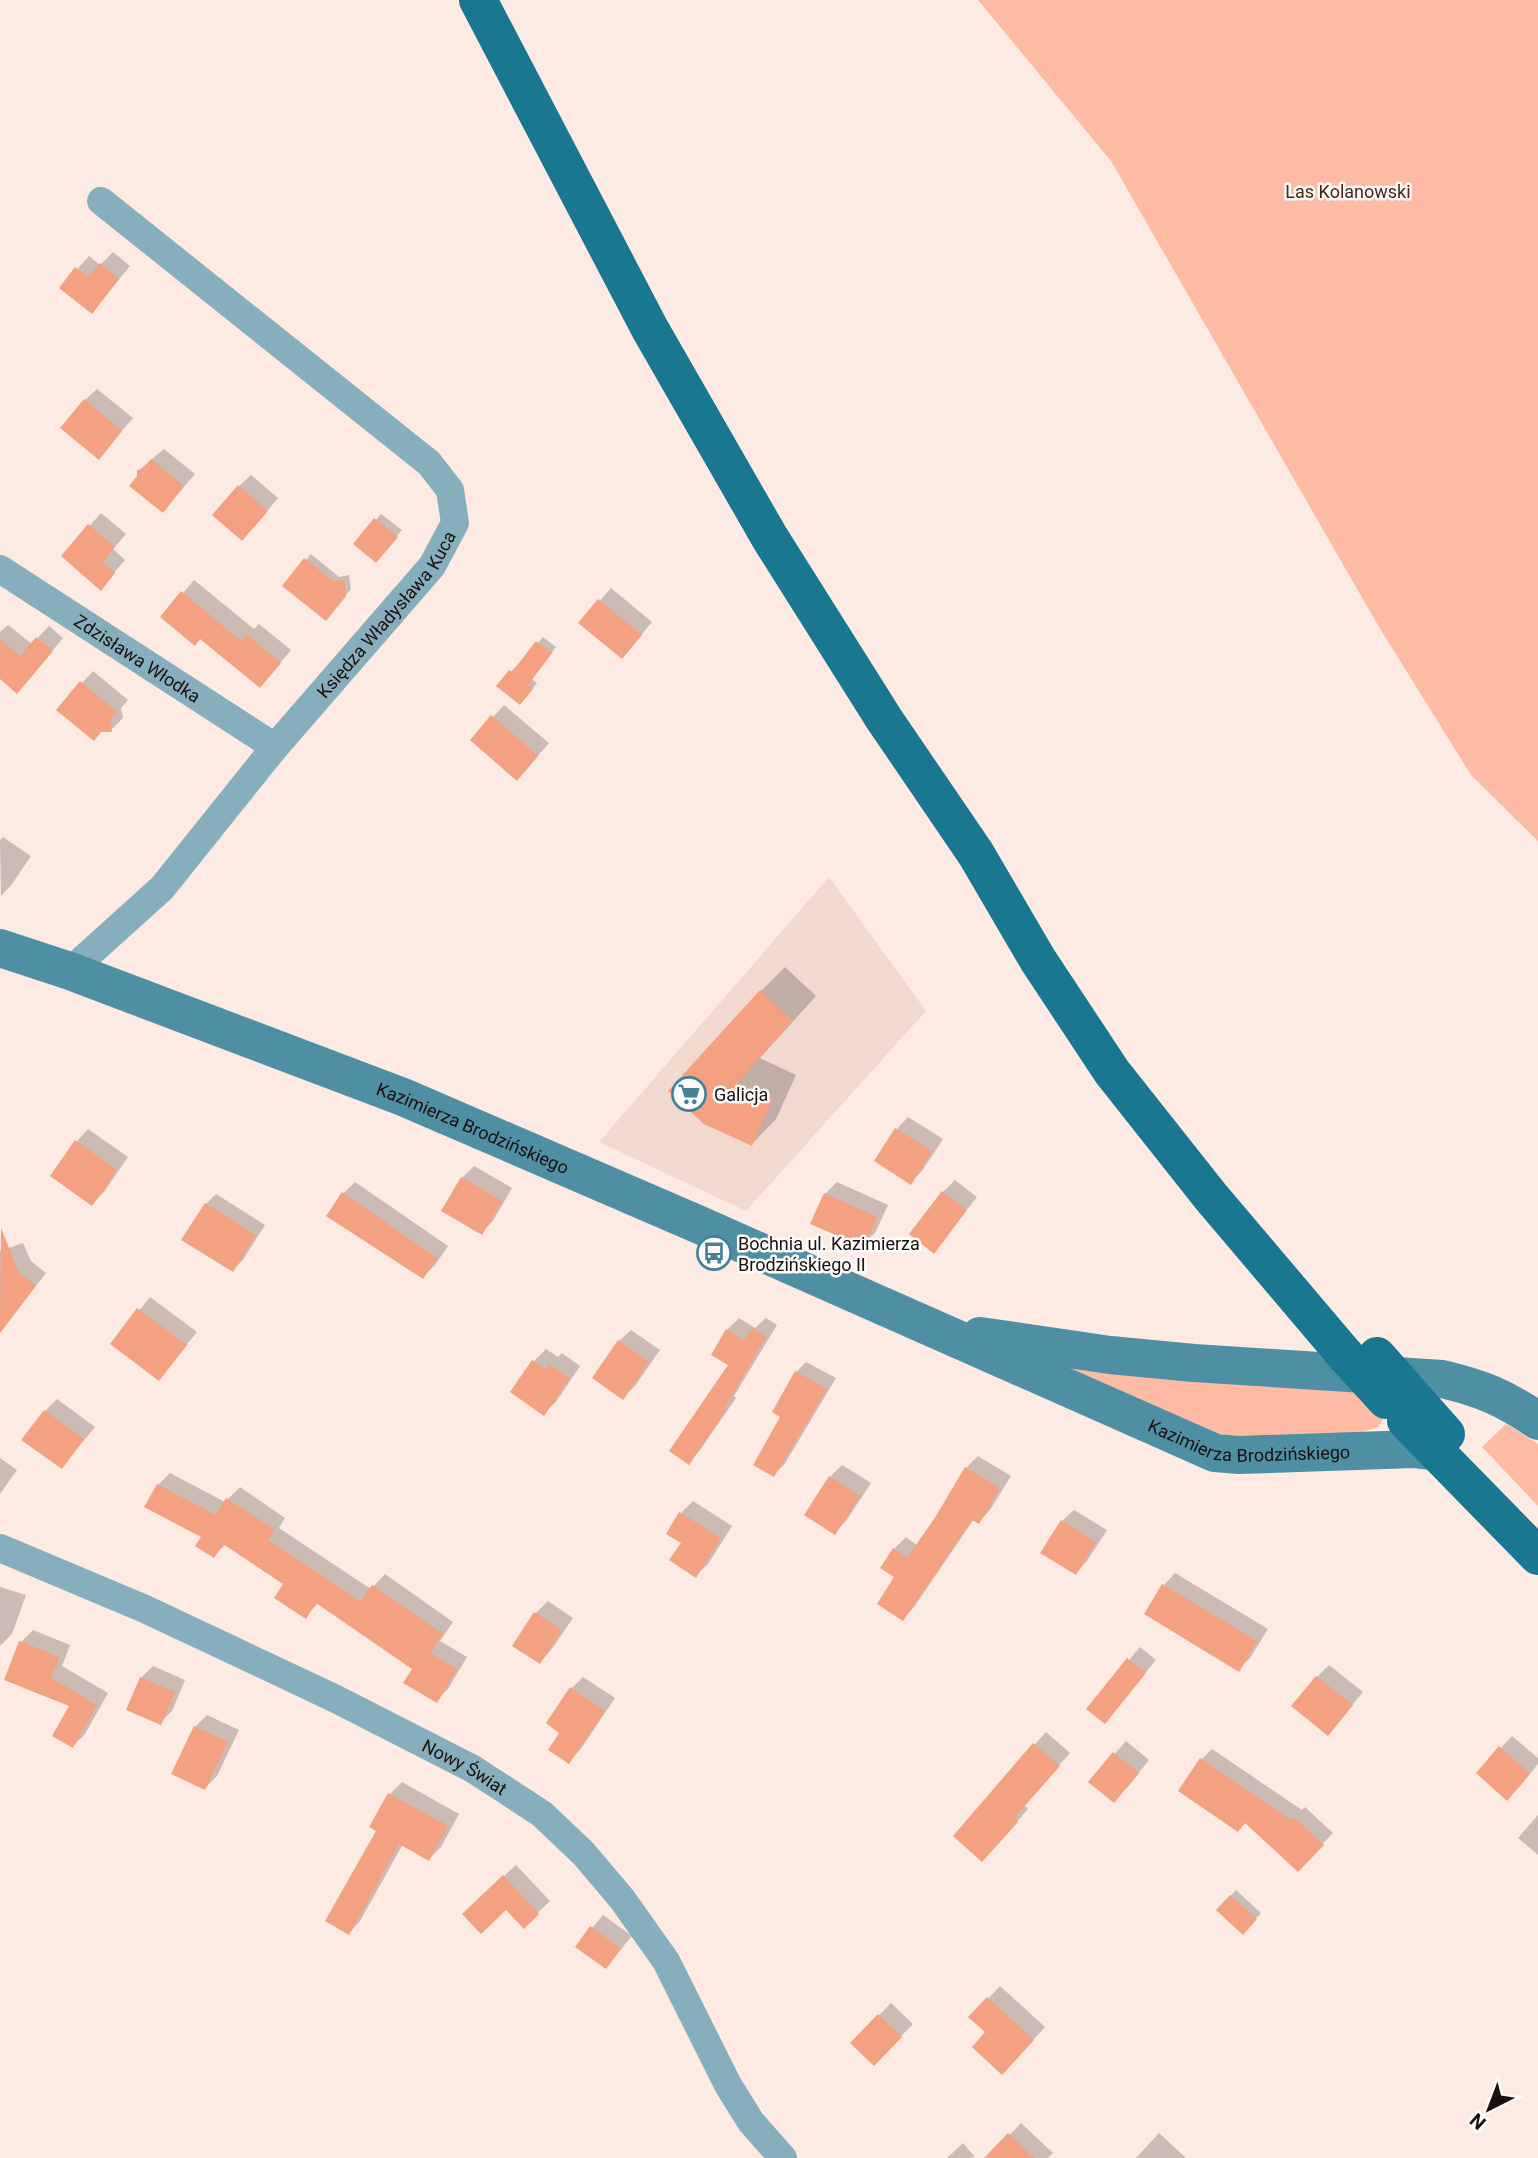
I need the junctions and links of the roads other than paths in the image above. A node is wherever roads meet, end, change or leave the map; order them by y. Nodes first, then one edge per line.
1 (478, 0) edge
2 (101, 201) dead end
3 (0, 569) edge
4 (275, 747) junction
5 (0, 948) edge
6 (70, 971) junction
7 (936, 1330) junction
8 (1361, 1355) junction
9 (1538, 1422) edge
10 (1440, 1442) junction
11 (1538, 1532) edge
12 (0, 1548) edge
13 (1538, 1556) edge
14 (783, 2158) edge

1 - 8 main road
2 - 4 street, Księdza Władysława Kuca
3 - 4 street, Zdzisława Włodka
4 - 6 street, Księdza Władysława Kuca
5 - 6 main road, Kazimierza Brodzińskiego
6 - 7 main road, Kazimierza Brodzińskiego
7 - 9 main road, Kazimierza Brodzińskiego
7 - 10 main road, Kazimierza Brodzińskiego
8 - 10 main road, bridge
8 - 10 main road, bridge
10 - 11 main road
10 - 13 main road
12 - 14 street, Nowy Świat

